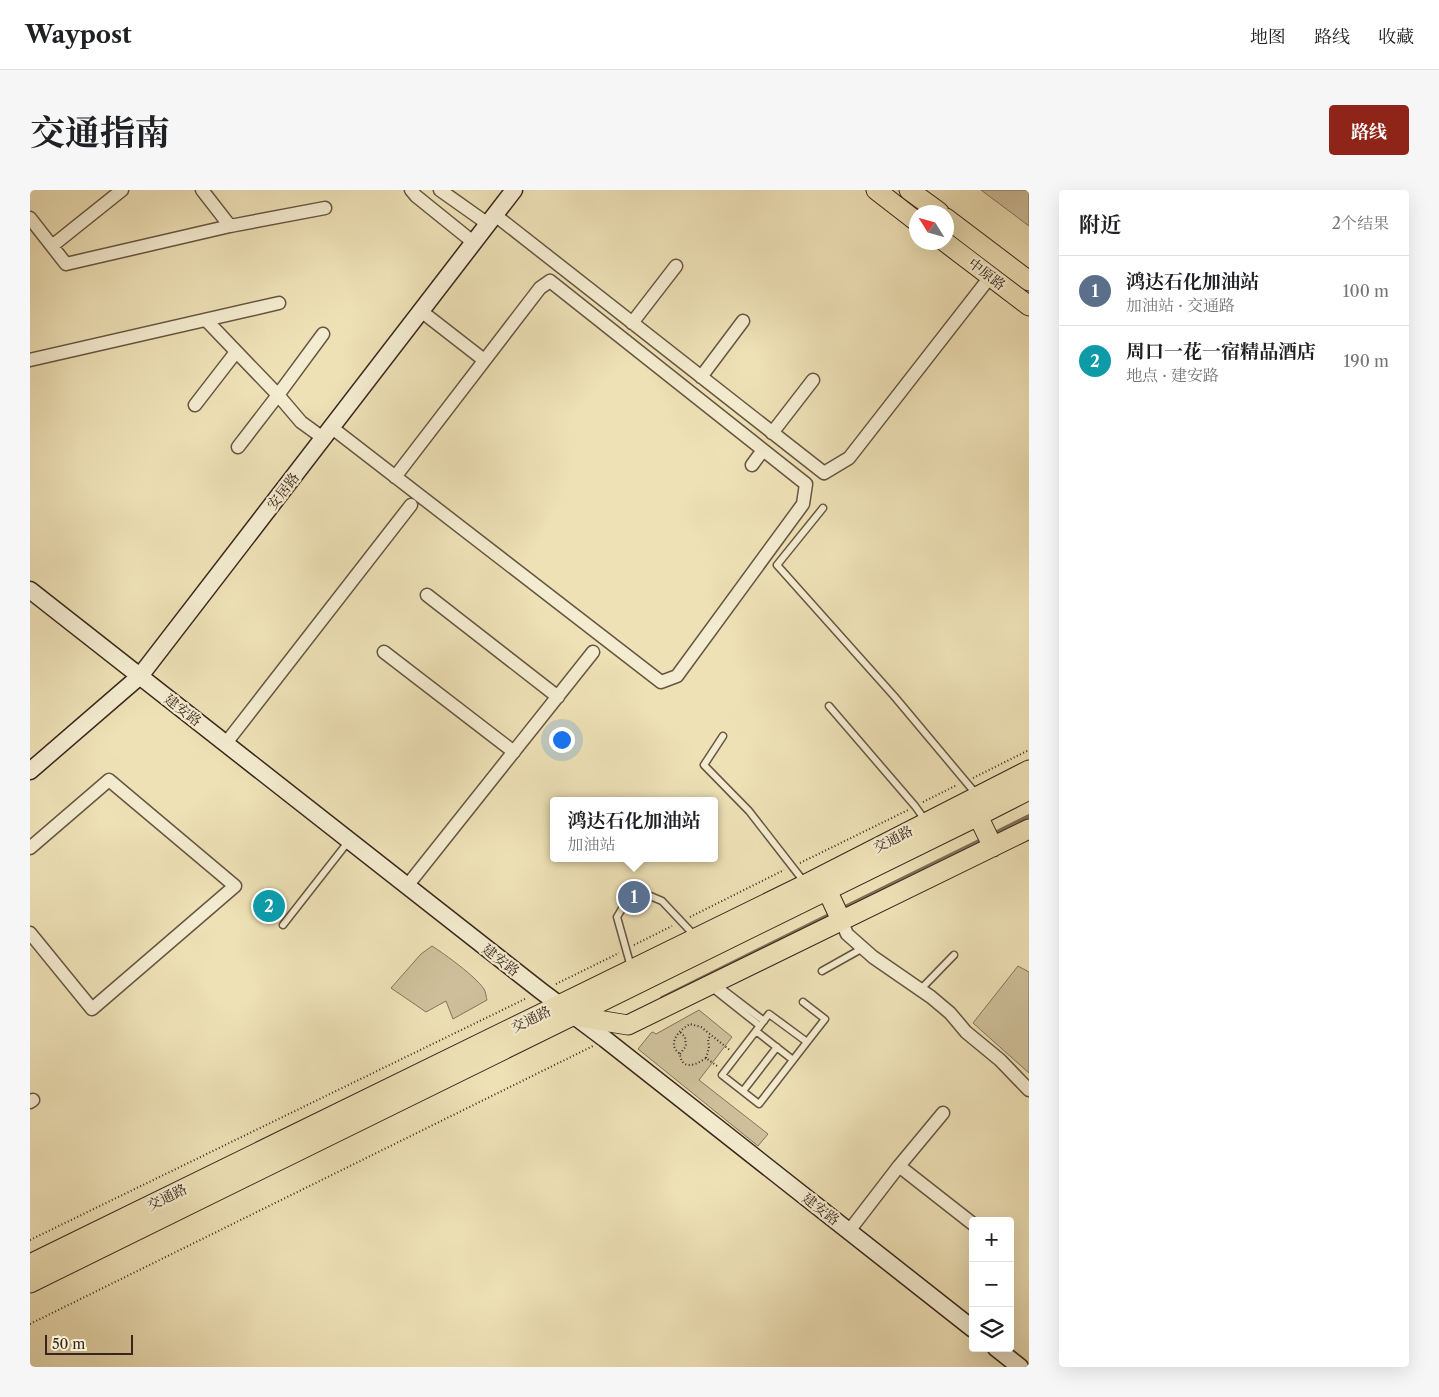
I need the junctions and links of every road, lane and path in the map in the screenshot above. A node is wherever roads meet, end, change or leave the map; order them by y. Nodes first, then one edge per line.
1 (122, 190) edge
2 (203, 190) edge
3 (411, 190) edge
4 (440, 190) edge
5 (514, 190) edge
6 (876, 190) edge
7 (909, 190) edge
8 (929, 205) edge
9 (325, 208) dead end
10 (909, 216) edge
11 (30, 218) edge
12 (491, 219) junction
13 (954, 224) edge
14 (230, 226) junction
15 (473, 242) junction
16 (52, 246) junction
17 (954, 249) edge
18 (676, 266) dead end
19 (990, 277) junction
20 (1029, 281) edge
21 (279, 303) dead end
22 (1029, 306) edge
23 (421, 311) junction
24 (206, 320) junction
25 (743, 321) dead end
26 (632, 323) junction
27 (323, 334) dead end
28 (236, 352) junction
29 (30, 360) edge
30 (484, 360) junction
31 (701, 377) junction
32 (813, 380) dead end
33 (278, 395) junction
34 (195, 405) dead end
35 (327, 433) junction
36 (772, 433) junction
37 (238, 447) dead end
38 (763, 450) junction
39 (752, 465) dead end
40 (395, 476) junction
41 (411, 505) dead end
42 (823, 508) dead end
43 (30, 590) edge
44 (427, 594) dead end
45 (384, 652) dead end
46 (593, 652) dead end
47 (140, 676) junction
48 (558, 697) junction
49 (829, 706) dead end
50 (723, 736) dead end
51 (226, 743) junction
52 (514, 752) junction
53 (1029, 770) edge
54 (30, 771) edge
55 (1029, 790) edge
56 (978, 796) junction
57 (978, 816) junction
58 (926, 822) junction
59 (1029, 829) edge
60 (349, 841) junction
61 (993, 847) junction
62 (30, 848) edge
63 (806, 884) junction
64 (407, 886) junction
65 (827, 890) junction
66 (841, 920) junction
67 (283, 925) dead end
68 (30, 933) edge
69 (696, 937) junction
70 (863, 948) junction
71 (954, 955) dead end
72 (632, 969) junction
73 (822, 972) dead end
74 (711, 984) junction
75 (920, 990) junction
76 (803, 1002) dead end
77 (566, 1010) junction
78 (760, 1026) junction
79 (680, 1032) junction
80 (711, 1035) junction
81 (606, 1039) junction
82 (807, 1042) junction
83 (777, 1047) junction
84 (680, 1054) junction
85 (737, 1056) junction
86 (706, 1058) junction
87 (793, 1060) junction
88 (725, 1072) junction
89 (1029, 1090) edge
90 (743, 1091) junction
91 (943, 1113) dead end
92 (899, 1166) junction
93 (969, 1221) edge
94 (849, 1231) junction
95 (30, 1264) edge
96 (30, 1282) edge
97 (30, 1324) edge
98 (969, 1326) edge
99 (1001, 1352) edge
100 (1020, 1367) edge

1 - 16 street
2 - 14 street
3 - 15 street
4 - 12 street
5 - 12 street, 安居路
6 - 10 main road
7 - 8 main road
9 - 14 street
11 - 16 street
12 - 15 street, 安居路
12 - 26 street
13 - 20 main road, 中原路
14 - 16 street
15 - 23 street, 安居路
17 - 19 main road, 中原路
18 - 26 street
19 - 22 main road, 中原路
19 - 36 street
21 - 24 street
23 - 30 street
23 - 35 street, 安居路
24 - 28 street
24 - 29 street
25 - 31 street
26 - 31 street
27 - 33 street
28 - 33 street
28 - 34 street
30 - 38 street
30 - 40 street
31 - 36 street
32 - 36 street
33 - 35 street
33 - 37 street
35 - 40 street
35 - 47 street, 安居路
38 - 39 street
38 - 40 street
41 - 51 street
42 - 56 lane
43 - 47 street, 建安路
44 - 48 street
45 - 52 street
46 - 48 street
47 - 51 street, 建安路
47 - 54 street, 安居路
48 - 52 street
49 - 58 lane
50 - 63 lane
51 - 60 street, 建安路
52 - 64 street
53 - 56 main road, 交通路
55 - 57 main road, 交通路
56 - 58 main road, 交通路
57 - 61 main road
57 - 65 main road, 交通路
58 - 63 main road, 交通路
59 - 61 main road
60 - 64 street, 建安路
60 - 67 lane
61 - 66 main road
62 - 68 street
63 - 69 main road, 交通路
64 - 77 street, 建安路
65 - 66 main road
65 - 77 main road, 交通路
66 - 70 street
66 - 74 main road
69 - 72 main road, 交通路
69 - 72 lane
70 - 73 lane
70 - 75 street
71 - 75 lane
72 - 77 main road, 交通路
74 - 77 main road
74 - 78 lane
75 - 89 street
76 - 82 lane
77 - 81 street, 建安路
77 - 95 main road, 交通路
77 - 96 main road, 交通路
78 - 82 lane
78 - 83 lane
78 - 85 lane
79 - 80 path
79 - 84 path
79 - 84 path
80 - 85 path
80 - 86 path
81 - 94 street, 建安路
81 - 97 path
82 - 87 lane
83 - 87 lane
83 - 90 lane
84 - 86 path
85 - 88 lane
86 - 88 path
87 - 90 lane
88 - 90 lane
91 - 92 street
92 - 93 street
92 - 94 street
94 - 98 street, 建安路
99 - 100 street

